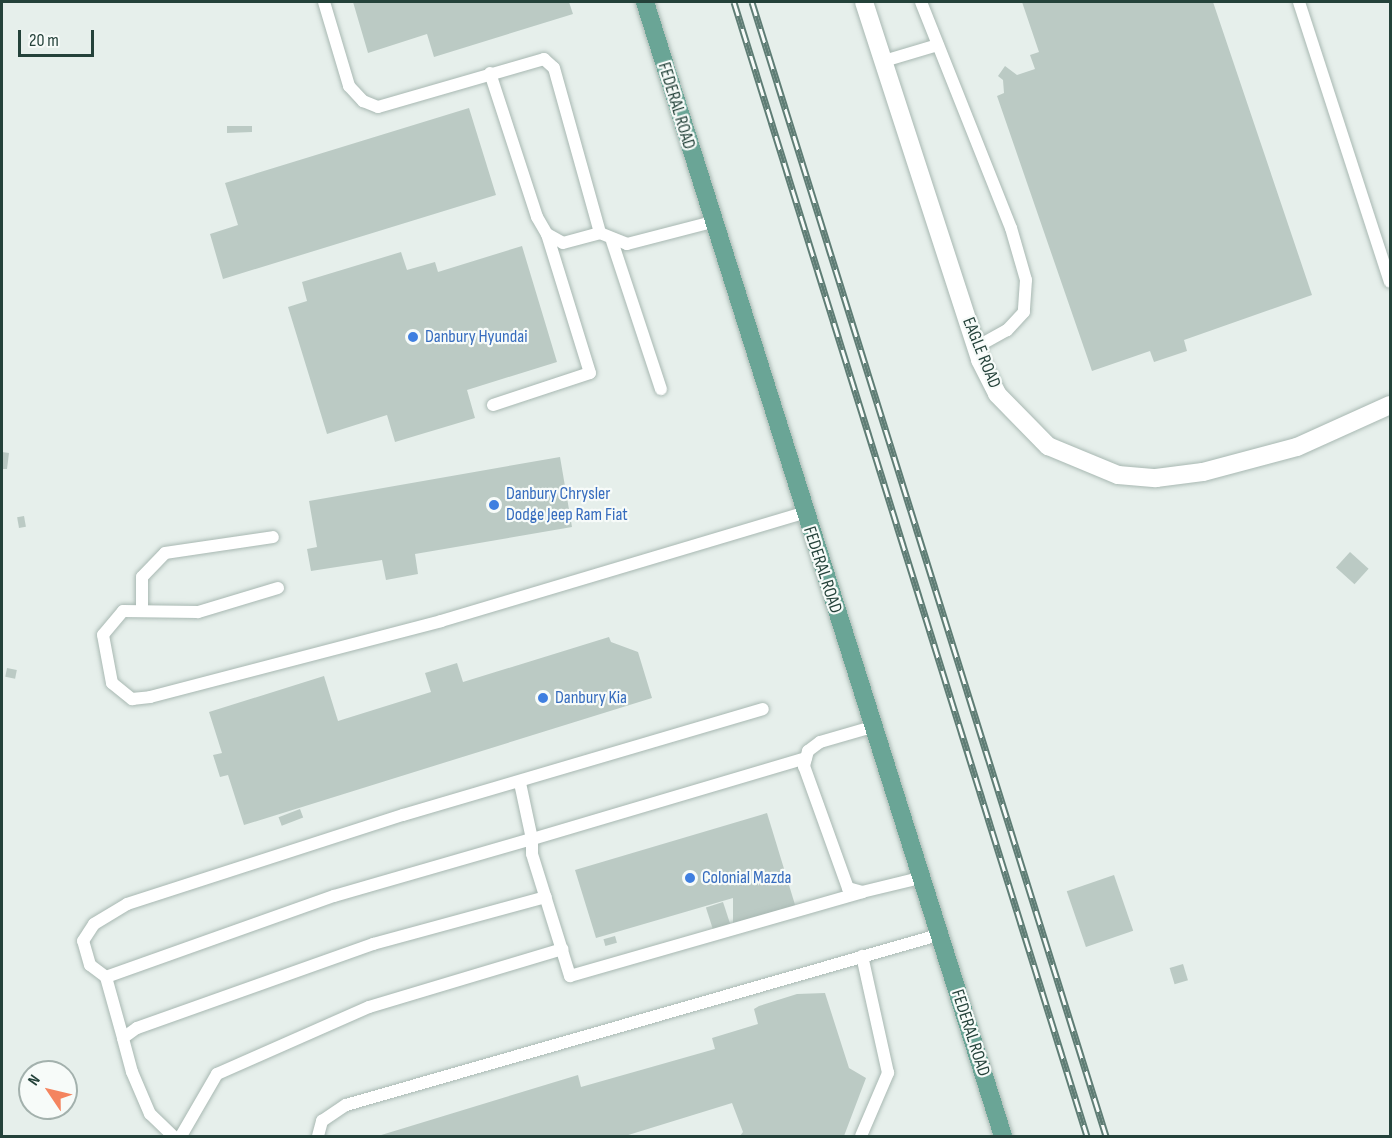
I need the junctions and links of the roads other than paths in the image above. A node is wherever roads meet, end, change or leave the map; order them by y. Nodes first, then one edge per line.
1 (324, 2) edge
2 (645, 2) edge
3 (864, 2) edge
4 (921, 2) edge
5 (1299, 2) edge
6 (938, 45) junction
7 (884, 61) junction
8 (490, 73) junction
9 (712, 222) junction
10 (600, 233) junction
11 (547, 234) junction
12 (612, 242) junction
13 (1390, 282) edge
14 (976, 347) junction
15 (661, 389) dead end
16 (493, 405) dead end
17 (1390, 405) edge
18 (803, 513) junction
19 (273, 537) dead end
20 (278, 588) dead end
21 (142, 611) junction
22 (763, 709) dead end
23 (872, 727) junction
24 (806, 758) junction
25 (520, 783) junction
26 (532, 839) junction
27 (920, 878) junction
28 (862, 892) junction
29 (546, 897) junction
30 (938, 935) junction
31 (561, 949) junction
32 (862, 956) junction
33 (106, 977) junction
34 (123, 1038) junction
35 (173, 1137) edge
36 (181, 1137) edge
37 (318, 1137) edge
38 (861, 1137) edge
39 (1003, 1137) edge

1 - 8 lane
2 - 9 main road, FEDERAL ROAD
3 - 7 street, EAGLE ROAD
4 - 6 lane
5 - 13 lane
6 - 7 lane
6 - 14 lane
7 - 14 street, EAGLE ROAD
8 - 10 lane
8 - 11 lane
9 - 12 lane
9 - 18 main road, FEDERAL ROAD
10 - 11 lane
10 - 12 lane
11 - 16 lane
12 - 15 lane
14 - 17 street, EAGLE ROAD
18 - 21 lane
18 - 23 main road, FEDERAL ROAD
19 - 21 lane
20 - 21 lane
22 - 25 lane
23 - 24 lane
23 - 27 main road, FEDERAL ROAD
24 - 26 lane
24 - 28 lane
25 - 26 lane
25 - 33 lane
26 - 29 lane
26 - 33 lane
27 - 28 lane
27 - 30 main road, FEDERAL ROAD
28 - 31 lane
29 - 31 lane
29 - 34 lane
30 - 32 lane
30 - 39 main road, FEDERAL ROAD
31 - 36 lane
32 - 37 lane
32 - 38 lane
33 - 34 lane
34 - 35 lane

